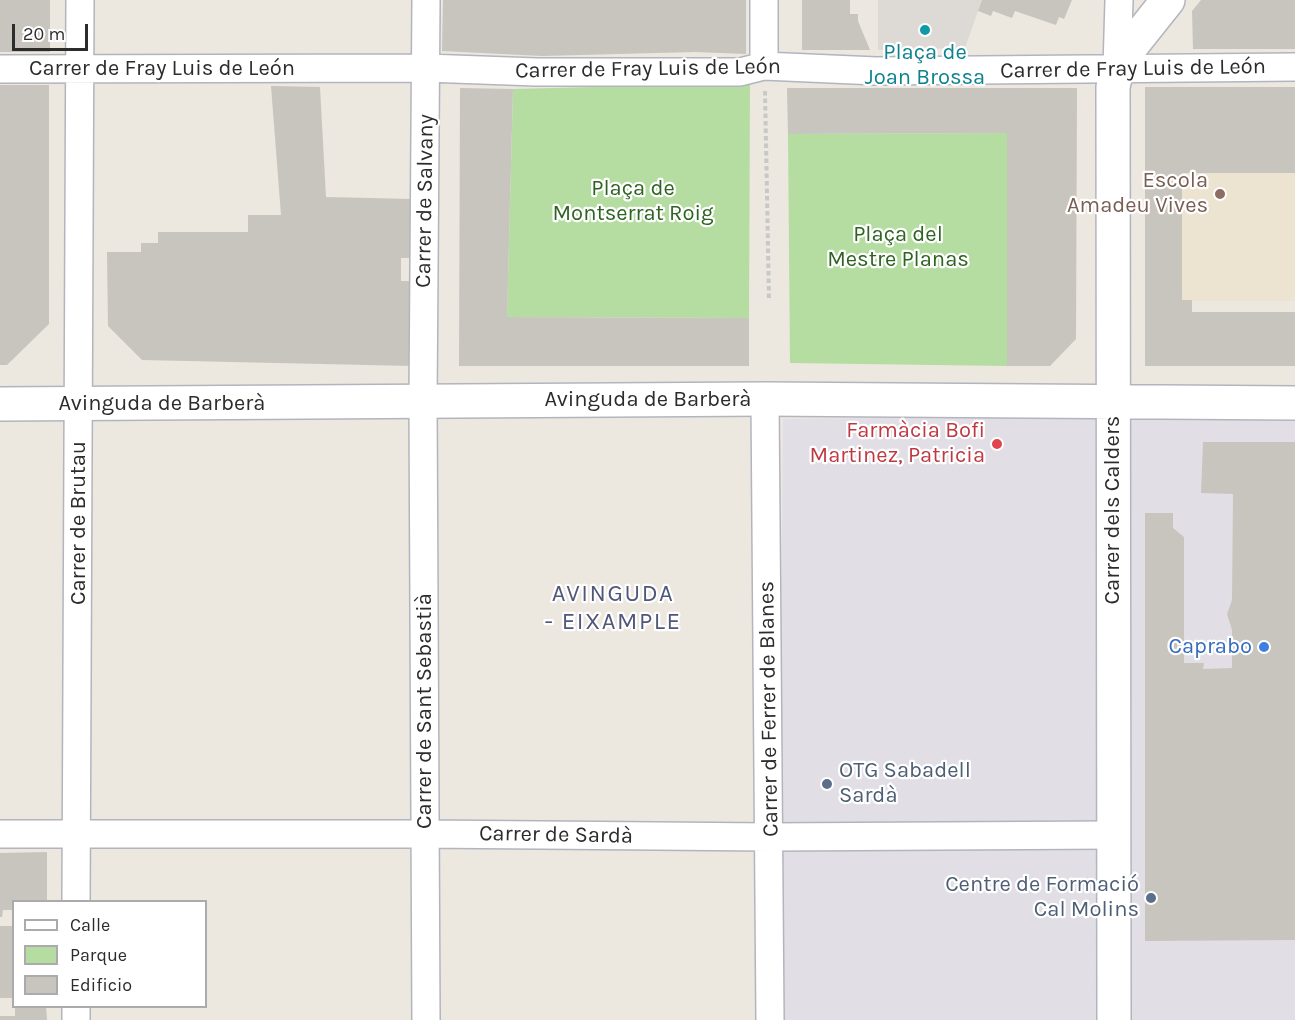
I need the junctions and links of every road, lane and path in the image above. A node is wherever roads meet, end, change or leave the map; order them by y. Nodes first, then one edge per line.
1 (80, 0) edge
2 (426, 0) edge
3 (764, 0) edge
4 (1119, 0) edge
5 (1168, 0) edge
6 (764, 66) junction
7 (1295, 67) edge
8 (426, 68) junction
9 (0, 69) edge
10 (80, 69) junction
11 (1117, 69) junction
12 (769, 300) dead end
13 (765, 399) junction
14 (423, 402) junction
15 (1113, 403) junction
16 (1295, 403) edge
17 (0, 404) edge
18 (80, 405) junction
19 (0, 834) edge
20 (425, 834) junction
21 (77, 835) junction
22 (1113, 835) junction
23 (770, 837) junction
24 (76, 900) edge
25 (426, 1020) edge
26 (770, 1020) edge
27 (1114, 1020) edge

1 - 10 street, Carrer de Brutau
2 - 8 street, Carrer de Salvany
3 - 6 street
4 - 11 street, Carrer dels Calders
5 - 11 street
6 - 8 street, Carrer de Fray Luis de León
6 - 11 street, Carrer de Fray Luis de León
6 - 12 path
7 - 11 street, Carrer de Fray Luis de León
8 - 10 street, Carrer de Fray Luis de León
8 - 14 street, Carrer de Salvany
9 - 10 street, Carrer de Fray Luis de León
10 - 18 street, Carrer de Brutau
11 - 15 street, Carrer dels Calders
13 - 14 street, Avinguda de Barberà
13 - 15 street, Avinguda de Barberà
13 - 23 street, Carrer de Ferrer de Blanes
14 - 18 street, Avinguda de Barberà
14 - 20 street, Carrer de Sant Sebastià
15 - 16 street, Avinguda de Barberà
15 - 22 street, Carrer dels Calders
17 - 18 street, Avinguda de Barberà
18 - 21 street, Carrer de Brutau
19 - 21 street, Carrer de Sardà
20 - 21 street, Carrer de Sardà
20 - 23 street, Carrer de Sardà
20 - 25 street, Carrer de Sant Sebastià
21 - 24 street, Carrer de Brutau
22 - 23 street, Carrer de Sardà
22 - 27 street, Carrer dels Calders
23 - 26 street, Carrer de Ferrer de Blanes

